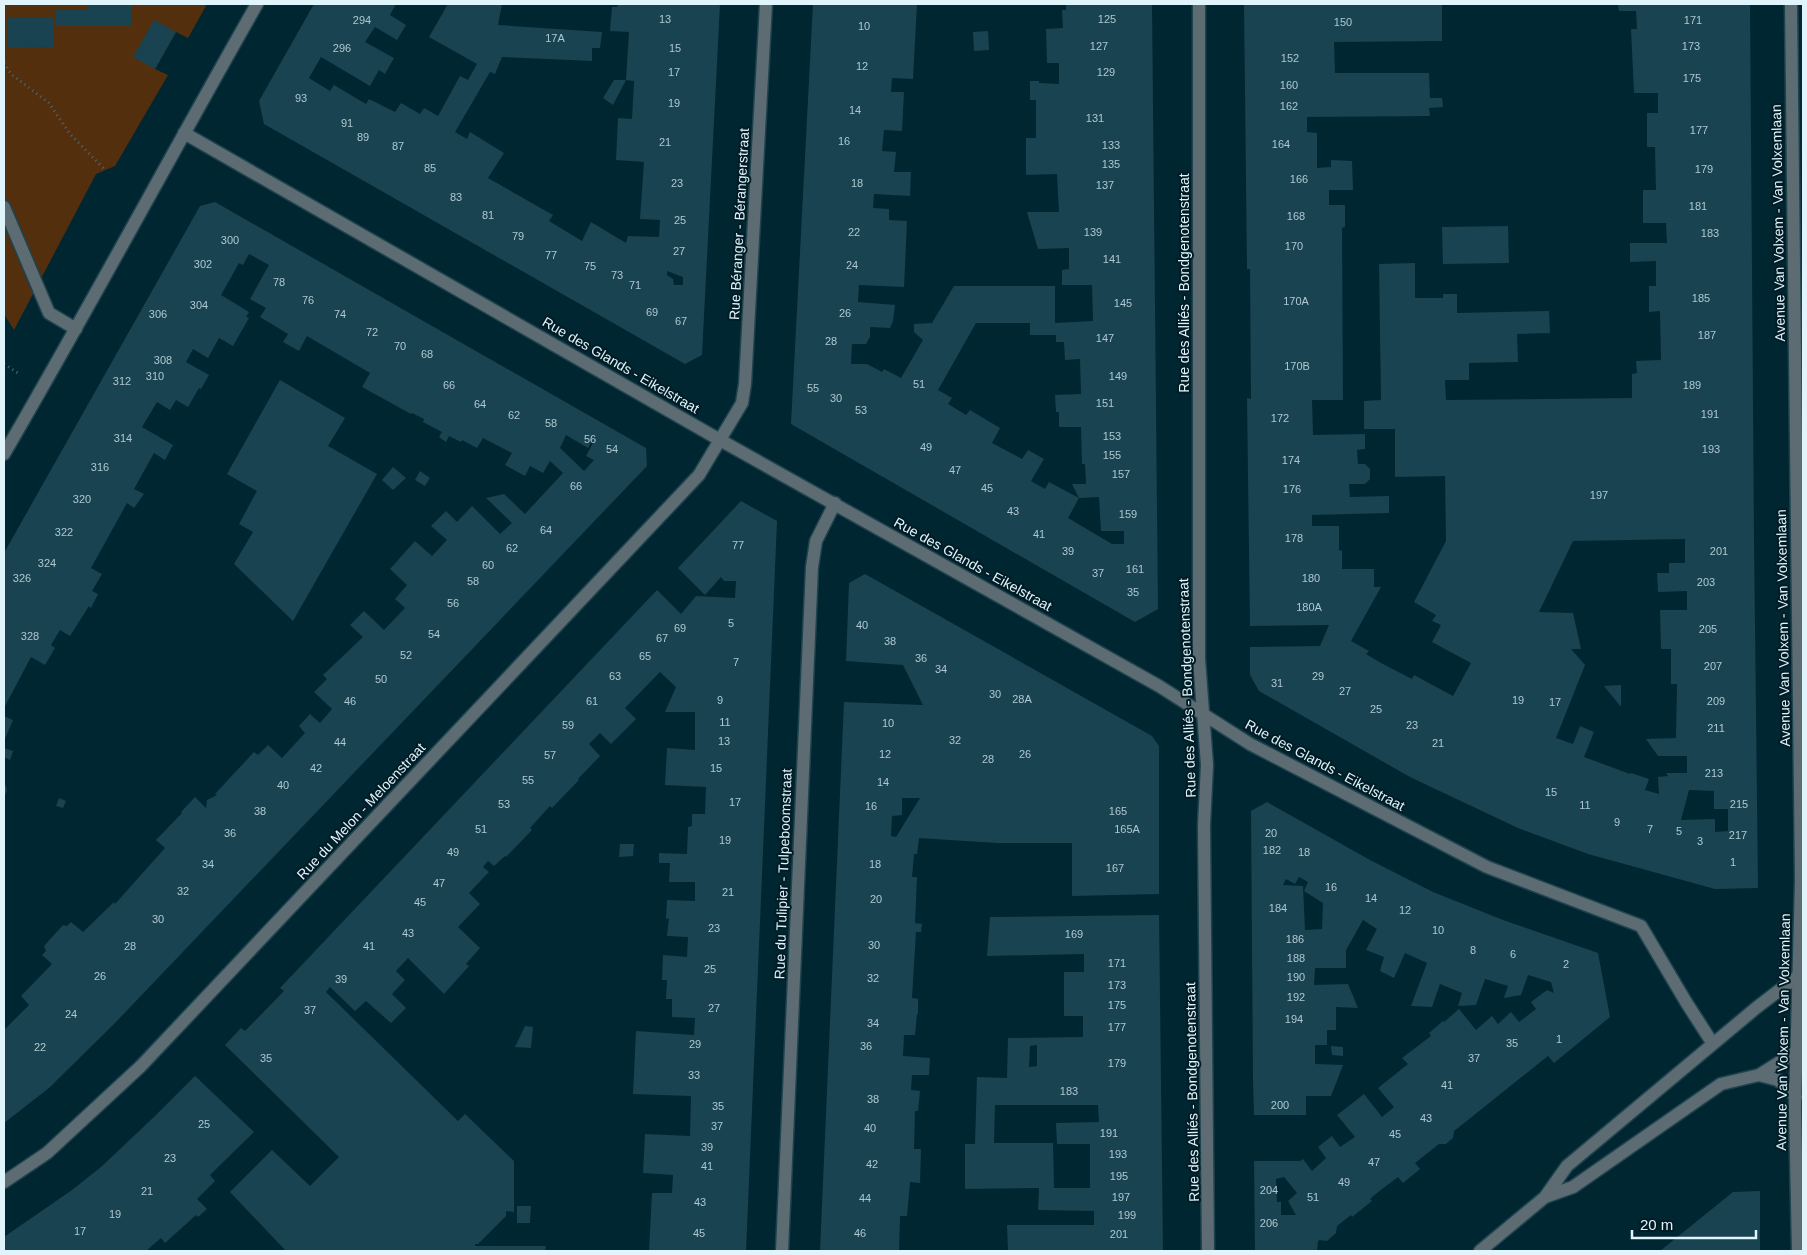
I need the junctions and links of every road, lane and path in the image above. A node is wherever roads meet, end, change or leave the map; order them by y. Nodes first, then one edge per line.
1 (257, 4) edge
2 (766, 4) edge
3 (1199, 4) edge
4 (1791, 4) edge
5 (4, 63) edge
6 (184, 134) junction
7 (105, 170) dead end
8 (4, 207) edge
9 (76, 329) junction
10 (720, 440) junction
11 (4, 454) edge
12 (835, 503) junction
13 (1204, 714) junction
14 (1801, 974) edge
15 (1713, 1044) junction
16 (1800, 1049) edge
17 (1759, 1075) junction
18 (1796, 1097) junction
19 (4, 1182) edge
20 (1545, 1197) junction
21 (782, 1251) edge
22 (1208, 1251) edge
23 (1480, 1251) edge
24 (1798, 1251) edge

1 - 6 street
2 - 10 street, Rue Béranger - Bérangerstraat
3 - 13 street, Rue des Alliés - Bondgenotenstraat
4 - 14 street, Avenue Van Volxem - Van Volxemlaan
5 - 7 path
6 - 9 street
6 - 10 street, Rue des Glands - Eikelstraat
8 - 9 street
9 - 11 street
10 - 12 street, Rue des Glands - Eikelstraat
10 - 19 street, Rue du Melon - Meloenstraat
12 - 13 street, Rue des Glands - Eikelstraat
12 - 21 street, Rue du Tulipier - Tulpeboomstraat
13 - 15 street, Rue des Glands - Eikelstraat
13 - 22 street, Rue des Alliés - Bondgenotenstraat
14 - 15 street
14 - 16 street, Avenue Van Volxem - Van Volxemlaan
15 - 20 street
16 - 17 street
16 - 18 street, Avenue Van Volxem - Van Volxemlaan
17 - 18 street
17 - 20 street
18 - 24 street, Avenue Van Volxem - Van Volxemlaan
20 - 23 street

